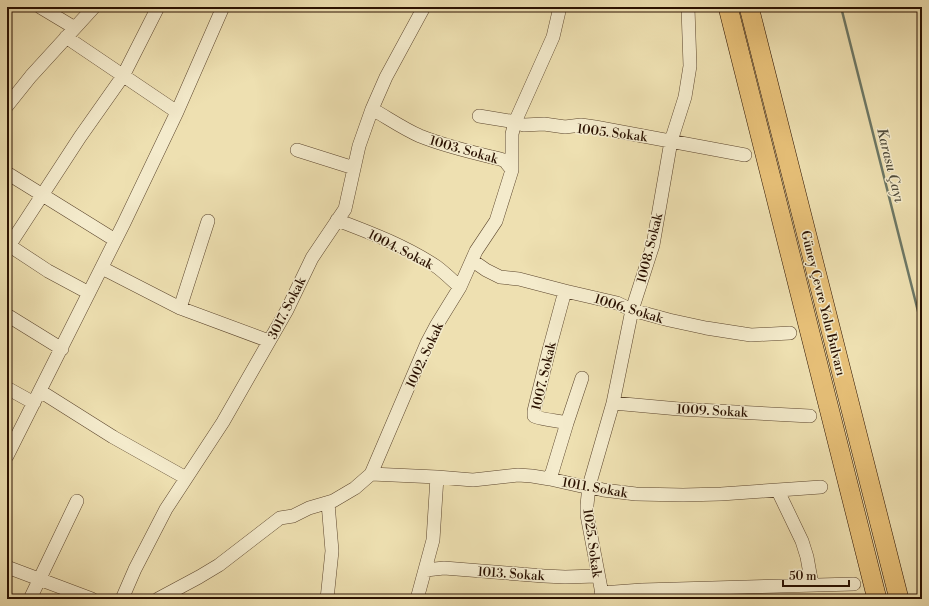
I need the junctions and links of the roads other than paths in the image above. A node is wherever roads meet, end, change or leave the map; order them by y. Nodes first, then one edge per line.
1 (40, 7) edge
2 (94, 7) edge
3 (158, 7) edge
4 (223, 7) edge
5 (424, 7) edge
6 (560, 7) edge
7 (728, 7) edge
8 (750, 7) edge
9 (688, 8) dead end
10 (71, 33) junction
11 (123, 76) junction
12 (7, 106) edge
13 (372, 109) junction
14 (177, 112) junction
15 (479, 116) dead end
16 (515, 122) junction
17 (671, 142) junction
18 (297, 150) dead end
19 (745, 155) dead end
20 (354, 168) junction
21 (512, 170) junction
22 (7, 173) edge
23 (41, 195) junction
24 (337, 220) junction
25 (208, 221) dead end
26 (115, 240) junction
27 (8, 246) edge
28 (473, 261) junction
29 (102, 268) junction
30 (460, 287) junction
31 (565, 291) junction
32 (89, 293) junction
33 (180, 308) junction
34 (632, 310) junction
35 (7, 315) edge
36 (790, 333) dead end
37 (269, 341) junction
38 (62, 349) junction
39 (582, 378) dead end
40 (7, 388) edge
41 (40, 391) junction
42 (34, 403) junction
43 (613, 403) junction
44 (810, 416) dead end
45 (568, 423) junction
46 (7, 456) edge
47 (371, 474) junction
48 (437, 477) junction
49 (186, 478) junction
50 (550, 479) junction
51 (589, 486) junction
52 (820, 487) dead end
53 (778, 491) junction
54 (77, 501) dead end
55 (328, 502) junction
56 (7, 567) edge
57 (426, 570) junction
58 (597, 576) junction
59 (38, 580) junction
60 (854, 584) dead end
61 (812, 585) junction
62 (602, 596) edge
63 (30, 599) edge
64 (92, 599) edge
65 (122, 599) edge
66 (158, 599) edge
67 (327, 599) edge
68 (417, 599) edge
69 (876, 599) edge
70 (899, 599) edge

1 - 10 street
2 - 10 street
3 - 11 street
4 - 14 street
5 - 13 street, 3017. Sokak
6 - 16 street, 1002. Sokak
7 - 69 highway, Güney Çevre Yolu Bulvarı
8 - 70 highway, Güney Çevre Yolu Bulvarı
9 - 17 street, 1008. Sokak
10 - 11 street
10 - 12 street
11 - 14 street
11 - 23 street
13 - 20 street, 3017. Sokak
13 - 21 street, 1003. Sokak
14 - 26 street
15 - 16 street, 1005. Sokak
16 - 17 street, 1005. Sokak
16 - 21 street, 1002. Sokak
17 - 19 street, 1005. Sokak
17 - 34 street, 1008. Sokak
18 - 20 street
20 - 24 street, 3017. Sokak
21 - 28 street, 1002. Sokak
22 - 23 street
23 - 26 street
23 - 27 street
24 - 30 street, 1004. Sokak
24 - 37 street, 3017. Sokak
25 - 33 street
26 - 29 street
27 - 32 street
28 - 30 street, 1002. Sokak
28 - 31 street, 1006. Sokak
29 - 32 street
29 - 33 street
30 - 47 street, 1002. Sokak
31 - 34 street, 1006. Sokak
31 - 45 street, 1007. Sokak
32 - 38 street
33 - 37 street
34 - 36 street, 1006. Sokak
34 - 43 street, 1008. Sokak
35 - 38 street
37 - 49 street, 3017. Sokak
38 - 41 street
39 - 45 street
40 - 42 street
41 - 42 street
41 - 49 street
42 - 46 street
43 - 44 street, 1009. Sokak
43 - 51 street, 1008. Sokak
45 - 50 street
47 - 48 street, 1011. Sokak
47 - 55 street, 1002. Sokak
48 - 50 street, 1011. Sokak
48 - 57 street
49 - 65 street, 3017. Sokak
50 - 51 street, 1011. Sokak
51 - 53 street, 1011. Sokak
51 - 58 street, 1025. Sokak
52 - 53 street, 1011. Sokak
53 - 61 street
54 - 59 street
55 - 66 street, 1002. Sokak
55 - 67 street
56 - 59 street
57 - 58 street, 1013. Sokak
57 - 68 street
58 - 62 street, 1025. Sokak
59 - 63 street
59 - 64 street
60 - 61 street
61 - 62 street

